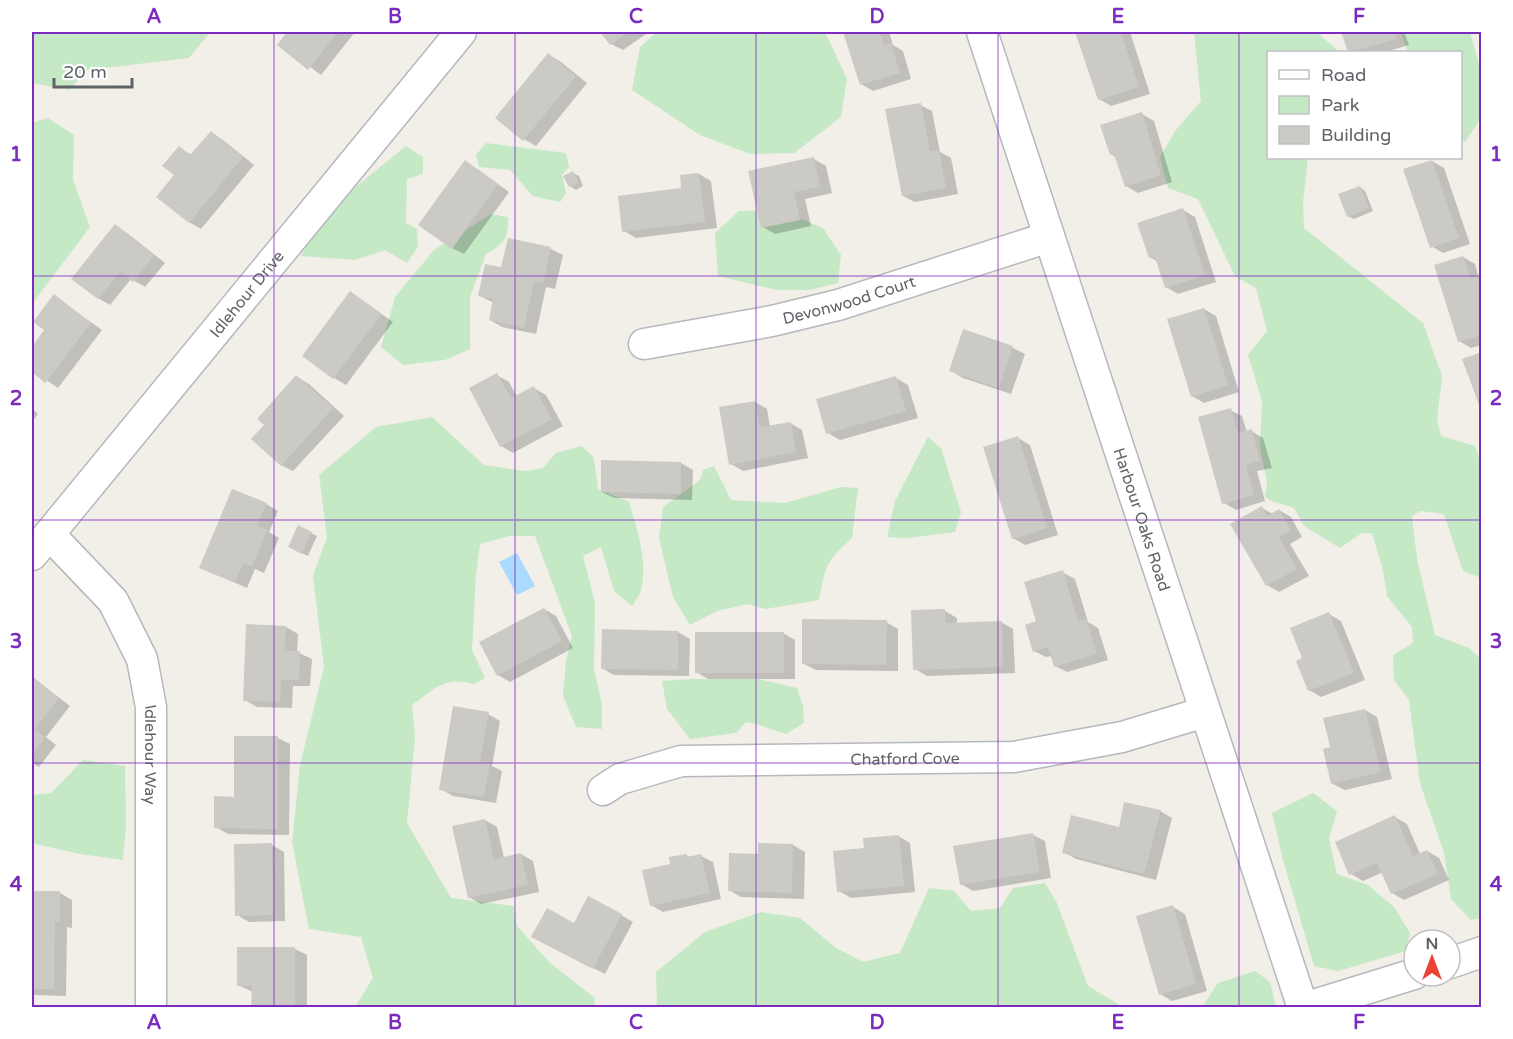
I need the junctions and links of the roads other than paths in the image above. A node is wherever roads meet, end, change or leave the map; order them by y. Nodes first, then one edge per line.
1 (461, 32) edge
2 (982, 32) edge
3 (1049, 237) junction
4 (644, 344) dead end
5 (40, 544) edge
6 (1205, 712) junction
7 (603, 790) dead end
8 (1482, 952) edge
9 (1462, 959) edge
10 (1402, 978) edge
11 (151, 1008) edge
12 (1304, 1008) edge

1 - 5 street, Idlehour Drive
2 - 3 street, Harbour Oaks Road
3 - 4 street, Devonwood Court
3 - 6 street, Harbour Oaks Road
5 - 11 street, Idlehour Way
6 - 7 street, Chatford Cove
6 - 12 street, Harbour Oaks Road
8 - 9 street
10 - 12 street

